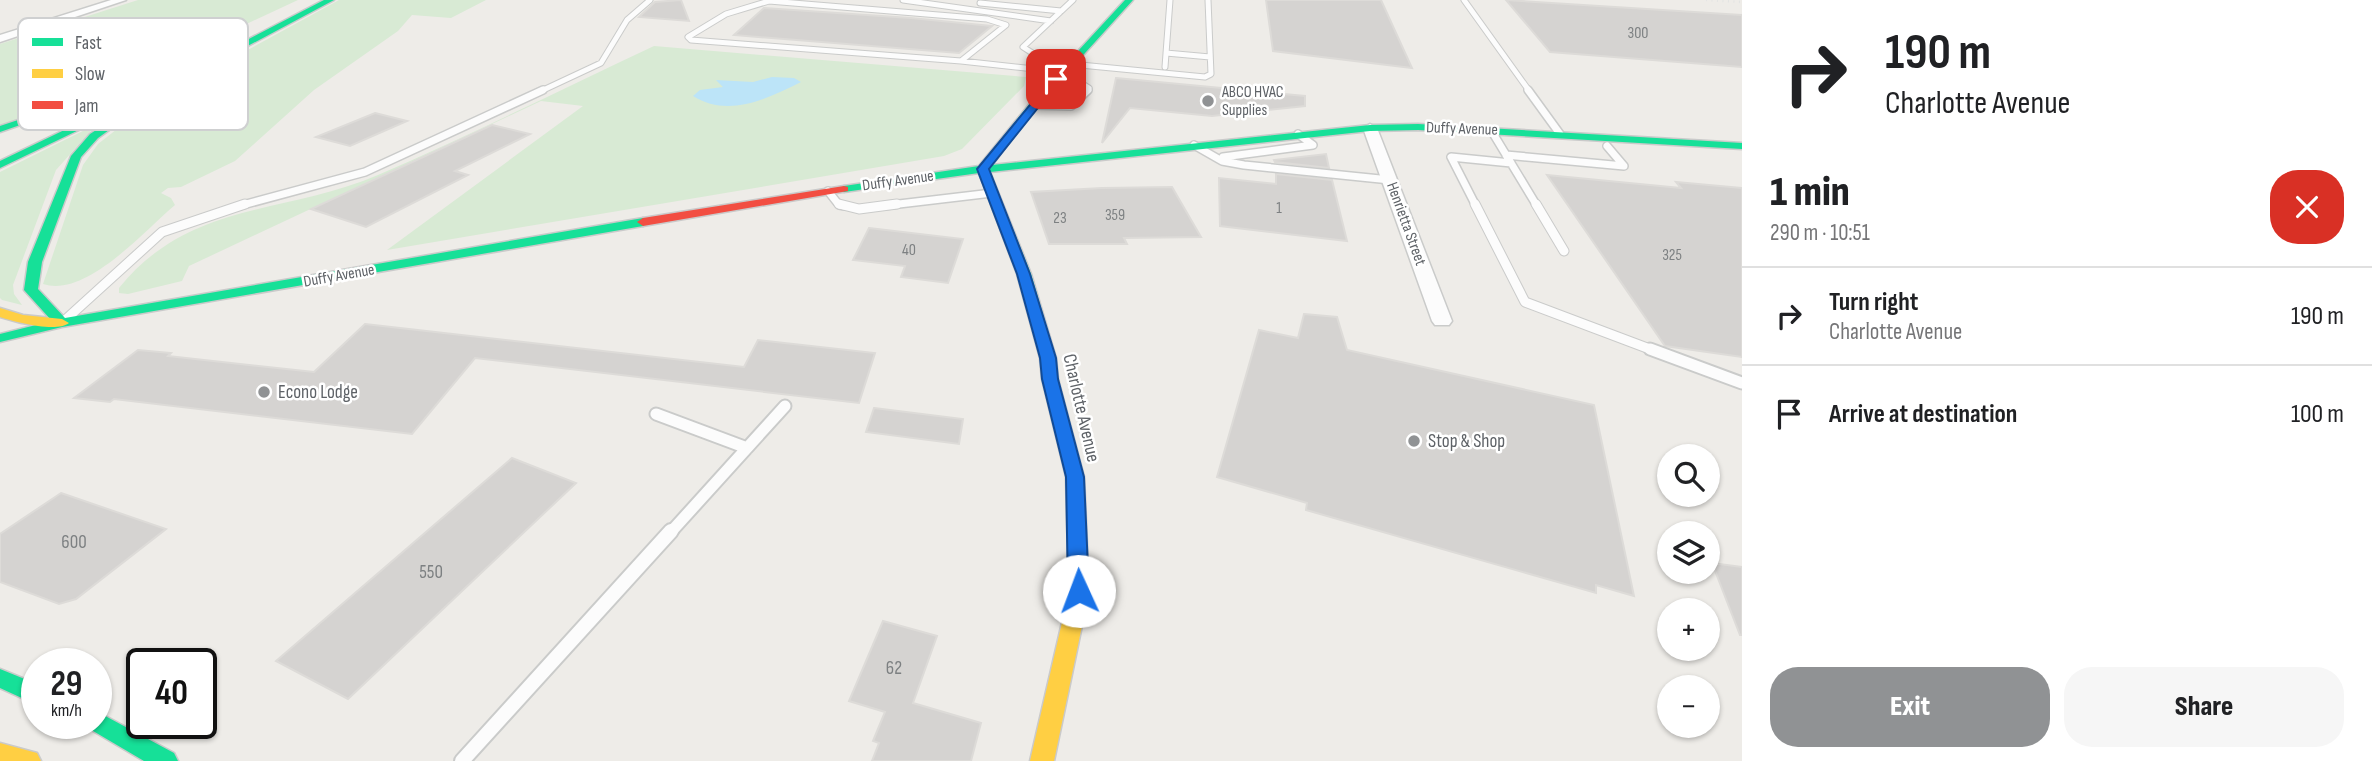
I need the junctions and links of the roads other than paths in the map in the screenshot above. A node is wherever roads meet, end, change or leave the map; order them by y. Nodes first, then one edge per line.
1 (121, 0) edge
2 (307, 0) edge
3 (330, 0) edge
4 (650, 0) edge
5 (903, 0) edge
6 (958, 0) edge
7 (1073, 0) edge
8 (1129, 0) edge
9 (1170, 0) edge
10 (1208, 0) edge
11 (1464, 0) edge
12 (1061, 12) junction
13 (65, 18) edge
14 (1051, 20) junction
15 (248, 32) edge
16 (18, 33) edge
17 (0, 39) edge
18 (248, 39) edge
19 (1166, 53) junction
20 (1210, 57) junction
21 (961, 61) junction
22 (1164, 67) dead end
23 (1065, 69) junction
24 (1033, 105) junction
25 (18, 123) edge
26 (1370, 128) junction
27 (0, 129) edge
28 (47, 130) edge
29 (67, 130) edge
30 (101, 130) edge
31 (1491, 130) junction
32 (1298, 134) junction
33 (1560, 134) junction
34 (1194, 145) junction
35 (1607, 146) dead end
36 (1742, 146) edge
37 (0, 151) edge
38 (1216, 158) junction
39 (1508, 159) junction
40 (0, 166) edge
41 (983, 169) junction
42 (1390, 180) junction
43 (828, 191) junction
44 (992, 193) junction
45 (1564, 251) dead end
46 (0, 312) edge
47 (1442, 321) dead end
48 (62, 323) junction
49 (0, 338) edge
50 (9, 353) dead end
51 (1742, 383) edge
52 (785, 406) dead end
53 (656, 414) dead end
54 (747, 448) junction
55 (0, 678) edge
56 (21, 688) edge
57 (112, 730) edge
58 (0, 754) edge
59 (29, 761) edge
60 (166, 761) edge
61 (462, 761) edge
62 (1042, 761) edge

1 - 13 street
2 - 15 main road
3 - 18 main road
4 - 48 lane
5 - 14 lane
6 - 12 lane
7 - 12 lane
8 - 23 main road
9 - 19 lane
10 - 20 lane
11 - 33 lane
12 - 14 lane
14 - 23 lane
16 - 17 street
19 - 20 lane
19 - 22 lane
20 - 23 lane
21 - 21 lane
21 - 23 lane
23 - 24 main road
23 - 24 lane
24 - 41 main road
25 - 27 main road
26 - 31 main road, Duffy Avenue
26 - 32 main road, Duffy Avenue
26 - 42 street, Henrietta Street
28 - 37 main road
29 - 40 main road
30 - 48 main road
31 - 33 main road, Duffy Avenue
31 - 39 lane
32 - 34 main road, Duffy Avenue
32 - 38 lane
33 - 36 main road, Duffy Avenue
34 - 38 lane
34 - 41 main road, Duffy Avenue
35 - 39 lane
38 - 42 lane
39 - 45 lane
39 - 51 lane
41 - 43 main road, Duffy Avenue
41 - 44 main road, Charlotte Avenue
42 - 47 street, Henrietta Street
43 - 44 lane
43 - 48 main road, Duffy Avenue
44 - 62 main road, Charlotte Avenue
46 - 48 main road
48 - 49 main road, Duffy Avenue
48 - 50 main road, Duffy Avenue
52 - 54 lane
53 - 54 lane
54 - 61 lane
55 - 56 main road
57 - 60 main road
58 - 59 main road

